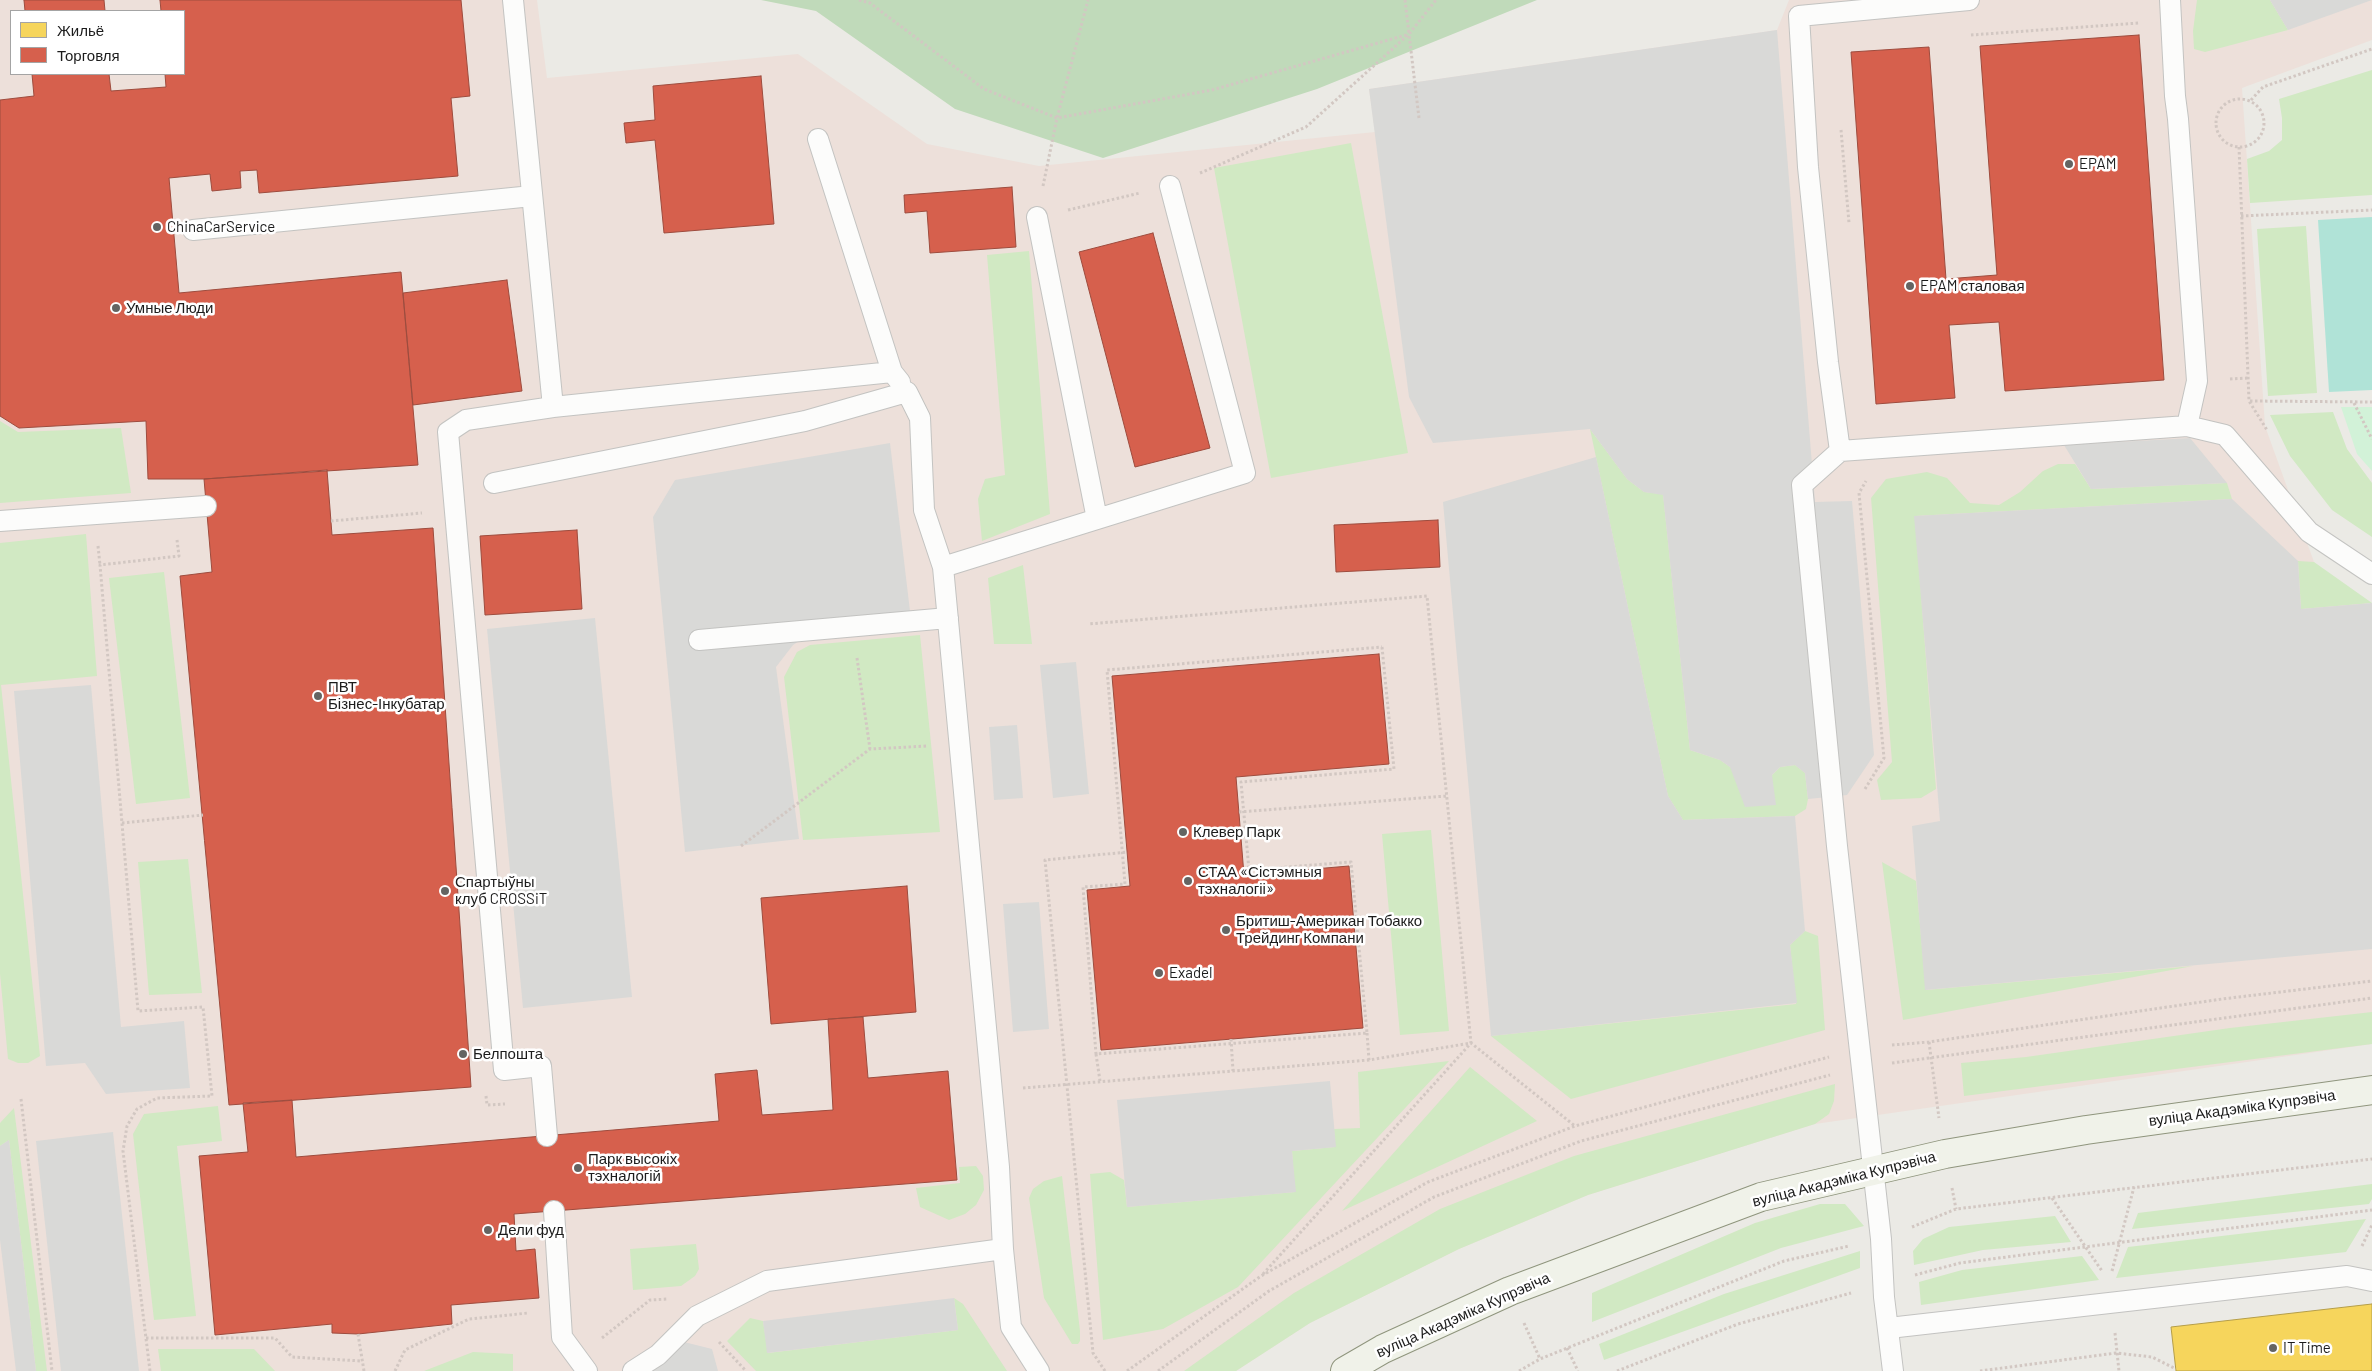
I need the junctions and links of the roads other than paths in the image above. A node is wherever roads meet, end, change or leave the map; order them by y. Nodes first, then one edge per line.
1 (514, 0) edge
2 (1969, 0) edge
3 (2170, 0) edge
4 (818, 139) dead end
5 (1170, 186) road end
6 (532, 196) junction
7 (1037, 217) road end
8 (193, 230) dead end
9 (892, 372) junction
10 (907, 392) junction
11 (553, 407) junction
12 (2187, 426) junction
13 (1840, 451) junction
14 (494, 483) dead end
15 (206, 506) dead end
16 (1096, 519) junction
17 (0, 521) edge
18 (943, 568) junction
19 (2372, 574) edge
20 (948, 618) junction
21 (698, 640) dead end
22 (2372, 1090) edge
23 (547, 1136) dead end
24 (1873, 1170) junction
25 (554, 1211) dead end
26 (1003, 1249) junction
27 (2372, 1281) edge
28 (1889, 1328) junction
29 (582, 1365) edge
30 (633, 1371) edge
31 (1039, 1371) edge
32 (1345, 1371) edge
33 (1893, 1371) edge

1 - 6 lane
2 - 13 lane
3 - 12 lane
4 - 9 lane
5 - 16 lane
6 - 8 lane
6 - 11 lane
7 - 16 lane
9 - 10 lane
9 - 11 lane
10 - 14 lane
10 - 18 lane
11 - 23 lane
12 - 13 lane
12 - 19 lane
13 - 24 lane
15 - 17 lane
16 - 18 lane
18 - 20 lane
20 - 21 lane
20 - 26 lane
22 - 24 main road, вуліца Акадэміка Купрэвіча
24 - 28 lane
24 - 32 main road, вуліца Акадэміка Купрэвіча
25 - 29 lane
26 - 30 lane
26 - 31 lane
27 - 28 lane
28 - 33 lane

